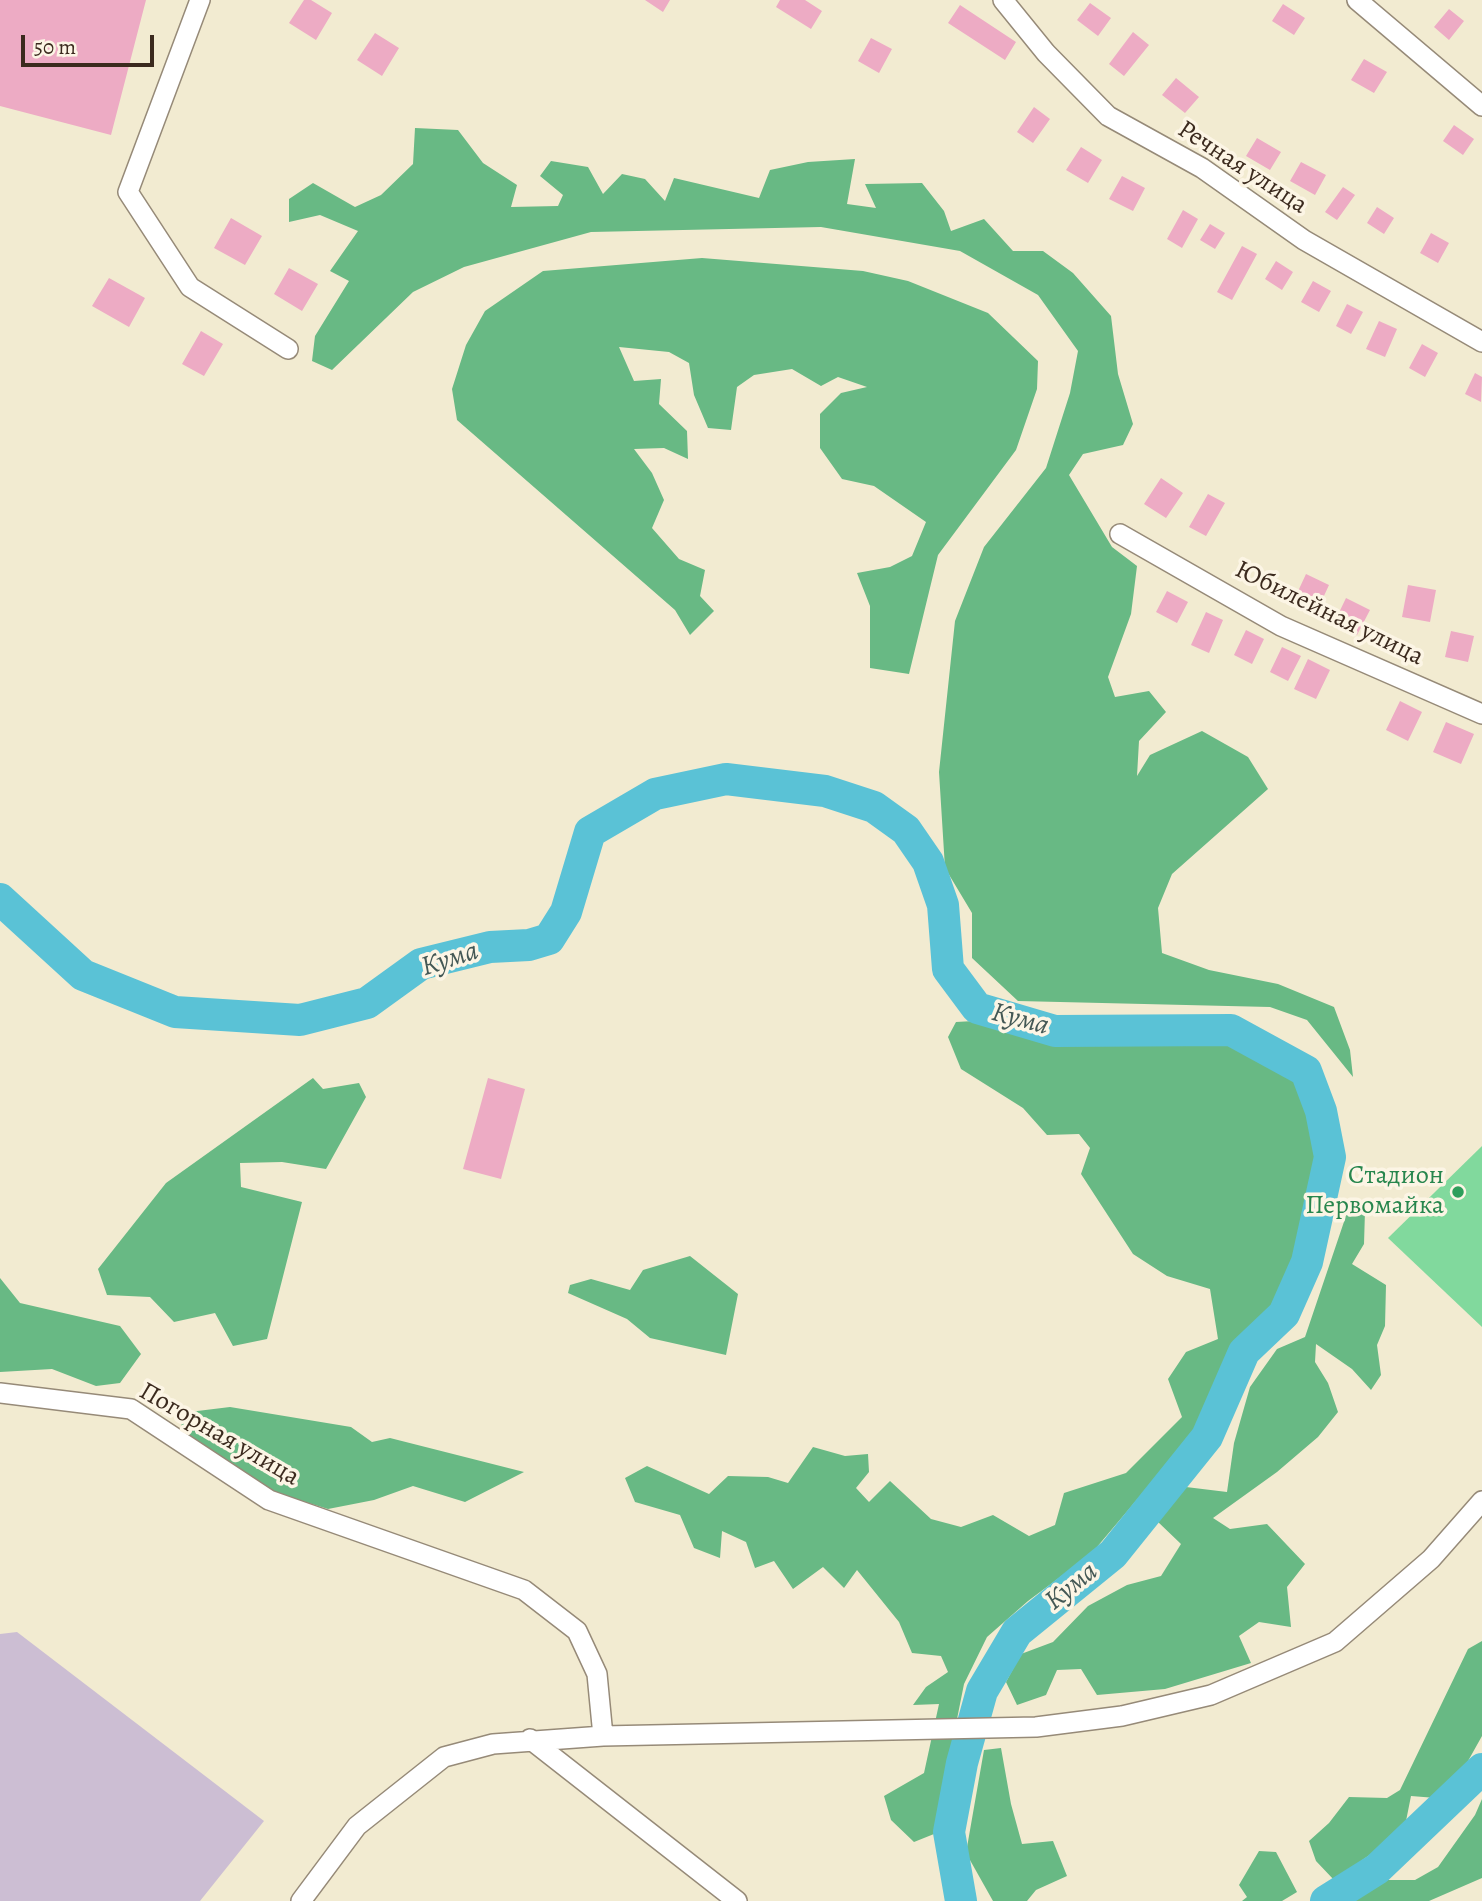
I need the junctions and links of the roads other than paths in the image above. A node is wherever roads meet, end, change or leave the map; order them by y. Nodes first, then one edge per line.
1 (200, 0) edge
2 (1003, 0) edge
3 (1357, 0) edge
4 (1482, 106) edge
5 (1482, 342) edge
6 (288, 349) dead end
7 (1121, 534) dead end
8 (1482, 714) edge
9 (0, 1394) edge
10 (1482, 1501) edge
11 (603, 1736) junction
12 (530, 1739) junction
13 (301, 1901) edge
14 (737, 1901) edge

1 - 6 street
2 - 5 street, Речная улица
3 - 4 street
7 - 8 street, Юбилейная улица
9 - 11 street, Погорная улица
10 - 11 street
11 - 12 street
12 - 13 street
12 - 14 street

